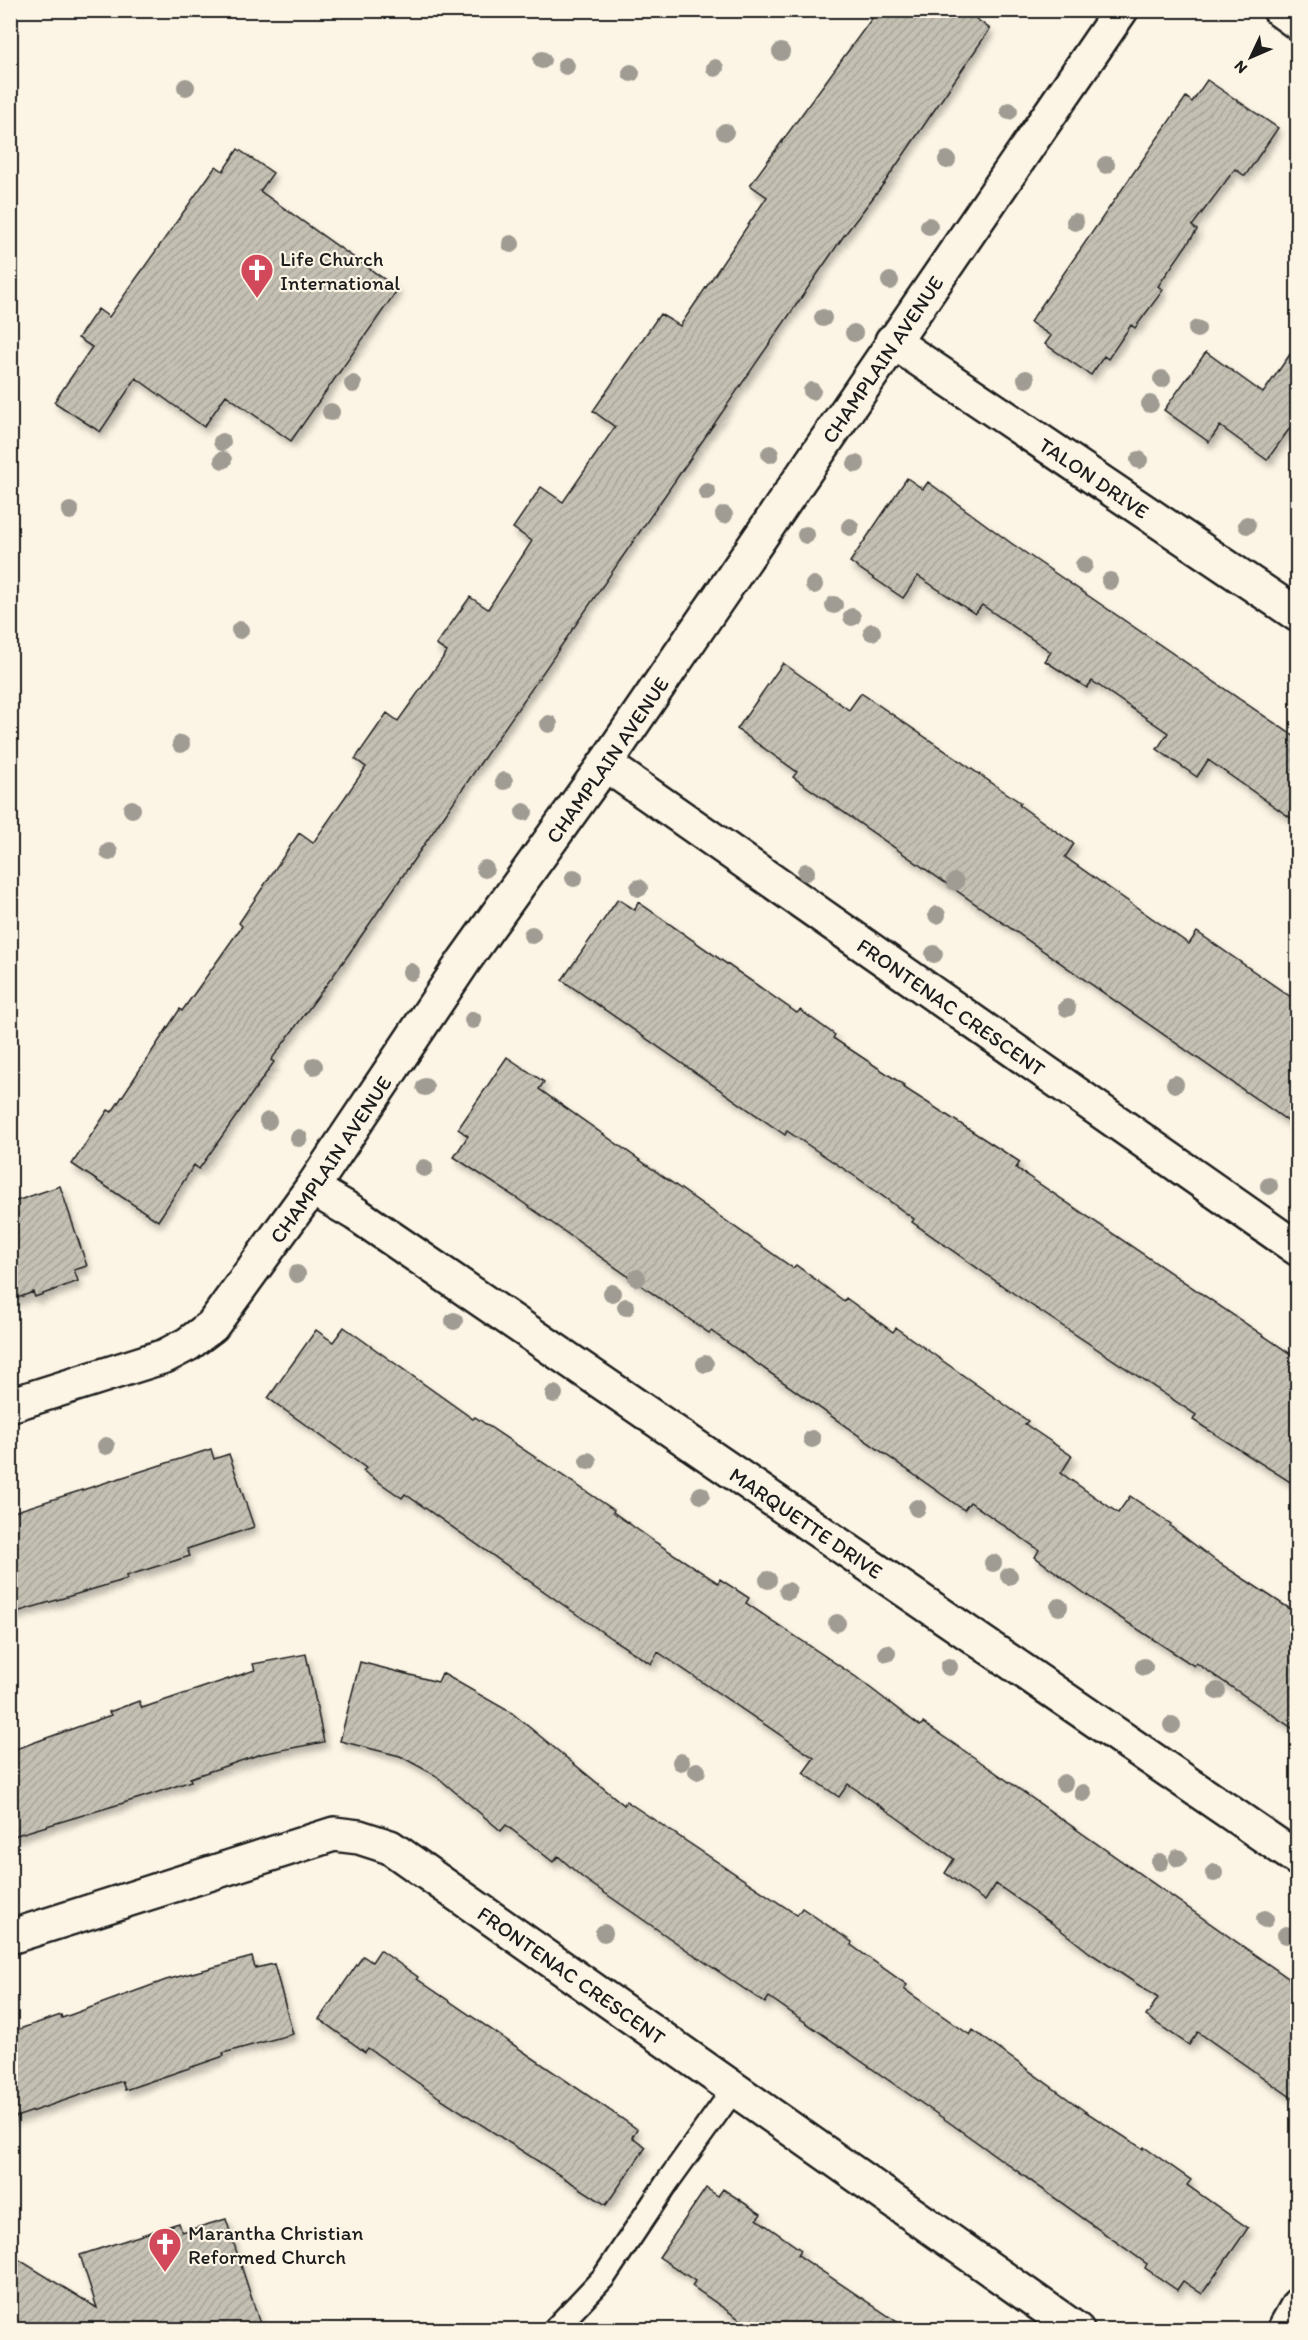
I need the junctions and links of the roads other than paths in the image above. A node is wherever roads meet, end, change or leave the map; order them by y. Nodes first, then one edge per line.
1 (1121, 10) edge
2 (1280, 10) edge
3 (1298, 23) edge
4 (892, 342) junction
5 (1298, 615) edge
6 (605, 764) junction
7 (312, 1188) junction
8 (1298, 1250) edge
9 (10, 1405) edge
10 (1298, 1859) edge
11 (10, 1937) edge
12 (734, 2089) junction
13 (1298, 2306) edge
14 (554, 2330) edge
15 (1077, 2330) edge
16 (1284, 2330) edge

1 - 4 street, CHAMPLAIN AVENUE
2 - 3 street
4 - 5 street, TALON DRIVE
4 - 6 street, CHAMPLAIN AVENUE
6 - 7 street, CHAMPLAIN AVENUE
6 - 8 street, FRONTENAC CRESCENT
7 - 9 street, CHAMPLAIN AVENUE
7 - 10 street, MARQUETTE DRIVE
11 - 12 street, FRONTENAC CRESCENT
12 - 14 lane
12 - 15 street, FRONTENAC CRESCENT
13 - 16 street

